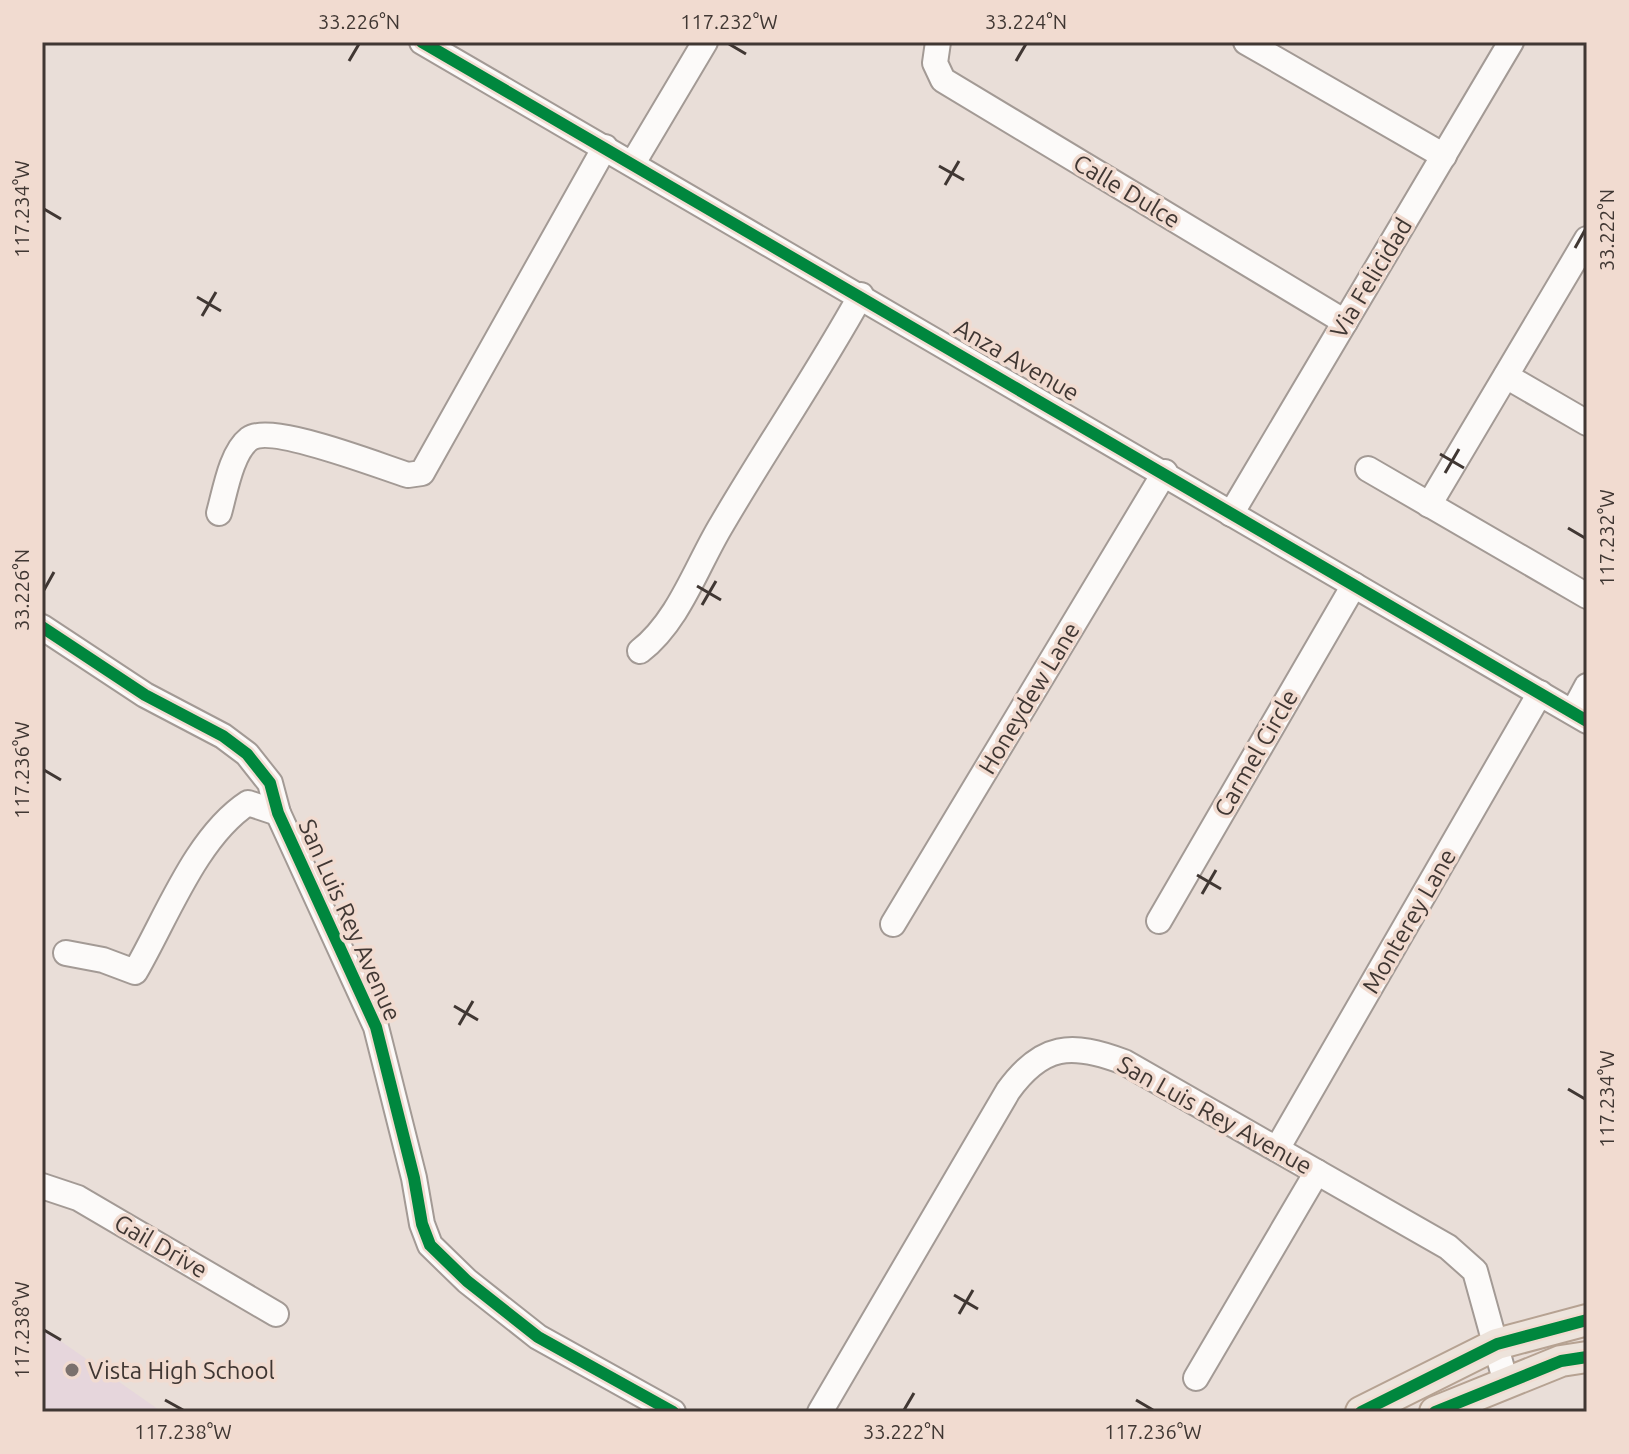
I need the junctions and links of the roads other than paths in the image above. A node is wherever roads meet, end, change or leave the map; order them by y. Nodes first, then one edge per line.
1 (422, 42) edge
2 (705, 42) edge
3 (938, 42) edge
4 (1246, 42) edge
5 (1511, 42) edge
6 (605, 147) junction
7 (1444, 156) junction
8 (633, 163) junction
9 (1587, 239) edge
10 (861, 295) junction
11 (1345, 322) junction
12 (1506, 376) junction
13 (1587, 423) edge
14 (1368, 469) dead end
15 (1165, 472) junction
16 (1429, 505) junction
17 (219, 513) dead end
18 (1231, 514) junction
19 (1354, 585) junction
20 (1587, 596) edge
21 (42, 627) edge
22 (640, 651) dead end
23 (1587, 686) edge
24 (1540, 693) junction
25 (1580, 716) edge
26 (278, 813) junction
27 (1159, 921) dead end
28 (893, 924) dead end
29 (66, 953) dead end
30 (1277, 1149) junction
31 (1317, 1172) junction
32 (42, 1186) edge
33 (276, 1314) dead end
34 (1587, 1320) edge
35 (1497, 1344) junction
36 (1587, 1357) edge
37 (1196, 1378) dead end
38 (1506, 1383) junction
39 (669, 1411) edge
40 (820, 1412) edge
41 (1361, 1412) edge
42 (1435, 1412) edge

1 - 6 street, Anza Avenue
2 - 8 street
3 - 11 street, Calle Dulce
4 - 7 street
5 - 7 street, Via Felicidad
6 - 8 street, Anza Avenue
6 - 17 street
7 - 11 street, Via Felicidad
8 - 10 street, Anza Avenue
9 - 12 street
10 - 15 street, Anza Avenue
10 - 22 street
11 - 18 street, Via Felicidad
12 - 13 street
12 - 16 street
14 - 16 street
15 - 18 street, Anza Avenue
15 - 28 street, Honeydew Lane
16 - 20 street
18 - 19 street, Anza Avenue
19 - 24 street, Anza Avenue
19 - 27 street, Carmel Circle
21 - 26 street, San Luis Rey Avenue
23 - 25 street
24 - 25 street, Anza Avenue
24 - 30 street, Monterey Lane
26 - 29 street
26 - 39 street, San Luis Rey Avenue
30 - 31 street, San Luis Rey Avenue
30 - 40 street, San Luis Rey Avenue
31 - 35 street, San Luis Rey Avenue
31 - 37 street
32 - 33 street, Gail Drive
34 - 35 main road
35 - 38 street, San Luis Rey Avenue
35 - 41 main road
36 - 38 main road
38 - 42 main road

